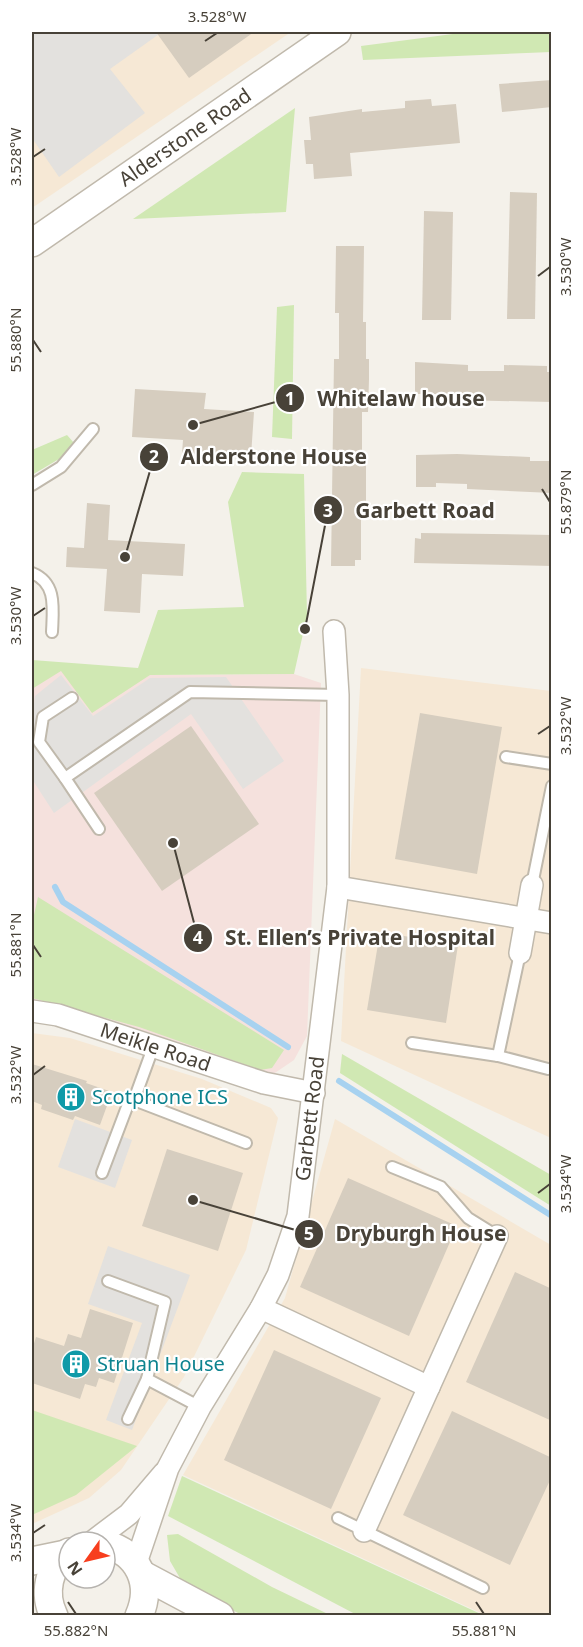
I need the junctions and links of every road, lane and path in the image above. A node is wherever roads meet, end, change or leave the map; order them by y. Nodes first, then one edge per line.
1 (337, 32) edge
2 (32, 243) edge
3 (93, 429) dead end
4 (32, 484) edge
5 (32, 573) edge
6 (334, 631) dead end
7 (52, 632) dead end
8 (338, 695) junction
9 (72, 698) dead end
10 (506, 757) dead end
11 (552, 764) edge
12 (65, 778) junction
13 (552, 786) edge
14 (99, 829) dead end
15 (532, 885) joint
16 (338, 886) junction
17 (526, 918) junction
18 (552, 923) edge
19 (520, 953) joint
20 (32, 1011) edge
21 (412, 1043) dead end
22 (154, 1045) junction
23 (498, 1056) junction
24 (548, 1069) dead end
25 (314, 1093) junction
26 (134, 1100) junction
27 (246, 1143) dead end
28 (392, 1167) dead end
29 (102, 1173) dead end
30 (497, 1236) joint
31 (108, 1281) dead end
32 (261, 1308) junction
33 (147, 1379) junction
34 (429, 1387) junction
35 (200, 1407) junction
36 (128, 1419) dead end
37 (168, 1468) junction
38 (338, 1518) dead end
39 (108, 1530) edge
40 (364, 1531) junction
41 (117, 1547) edge
42 (57, 1555) edge
43 (32, 1561) edge
44 (57, 1568) edge
45 (140, 1569) junction
46 (483, 1588) dead end
47 (45, 1606) edge
48 (140, 1616) edge
49 (220, 1616) edge

1 - 2 street, Alderstone Road
3 - 4 lane
5 - 7 lane
6 - 8 street, Garbett Road
8 - 12 lane
8 - 16 street, Garbett Road
9 - 12 lane
10 - 11 lane
12 - 14 lane
13 - 15 lane
15 - 17 street
16 - 17 street
16 - 25 street, Garbett Road
17 - 18 street
17 - 19 street
19 - 23 lane
20 - 22 street, Meikle Road
21 - 23 lane
22 - 25 street, Meikle Road
22 - 26 lane
23 - 24 lane
25 - 32 street, Garbett Road
26 - 27 lane
26 - 29 lane
28 - 30 lane
30 - 34 street
31 - 33 lane
32 - 34 street
32 - 35 street, Garbett Road
33 - 35 lane
33 - 36 lane
34 - 40 street
35 - 37 street, Garbett Road
37 - 39 street, Garbett Road
37 - 45 street, Garbett Road
38 - 40 lane
40 - 46 lane
41 - 45 street
42 - 43 street
44 - 47 street
45 - 48 street
45 - 49 street

